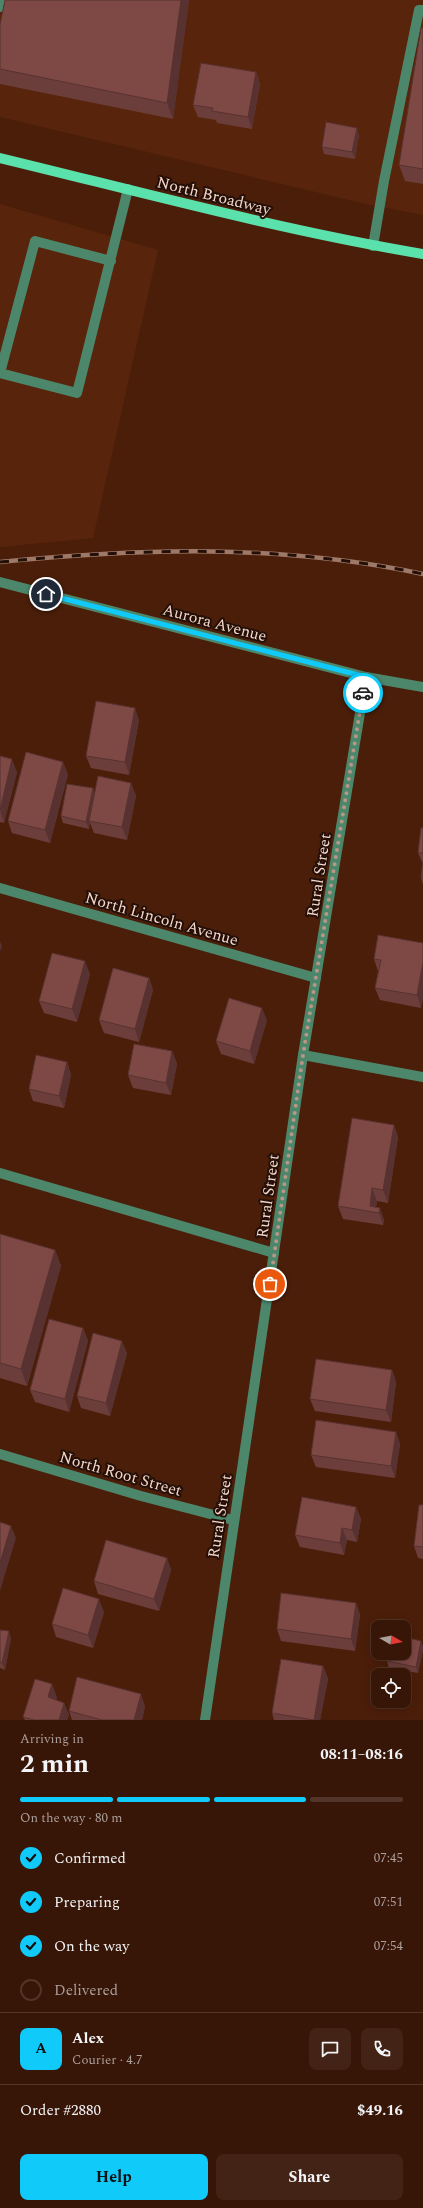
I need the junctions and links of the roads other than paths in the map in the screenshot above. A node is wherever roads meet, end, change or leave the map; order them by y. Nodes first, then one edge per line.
1 (1, 0) edge
2 (0, 6) edge
3 (423, 10) edge
4 (0, 158) edge
5 (128, 189) junction
6 (373, 246) junction
7 (423, 254) edge
8 (111, 261) junction
9 (0, 582) edge
10 (366, 677) junction
11 (423, 687) edge
12 (0, 888) edge
13 (316, 978) junction
14 (303, 1055) junction
15 (423, 1077) edge
16 (0, 1173) edge
17 (274, 1254) junction
18 (0, 1454) edge
19 (233, 1520) junction
20 (205, 1720) edge

1 - 2 street
3 - 6 street
4 - 5 main road, North Broadway
5 - 6 main road, North Broadway
5 - 8 street
6 - 7 main road, North Broadway
8 - 8 street
9 - 10 street, Aurora Avenue
10 - 11 street, Aurora Avenue
10 - 13 street, Rural Street
12 - 13 street, North Lincoln Avenue
13 - 14 street, Rural Street
14 - 15 street
14 - 17 street, Rural Street
16 - 17 street
17 - 19 street, Rural Street
18 - 19 street, North Root Street
19 - 20 street, Rural Street

